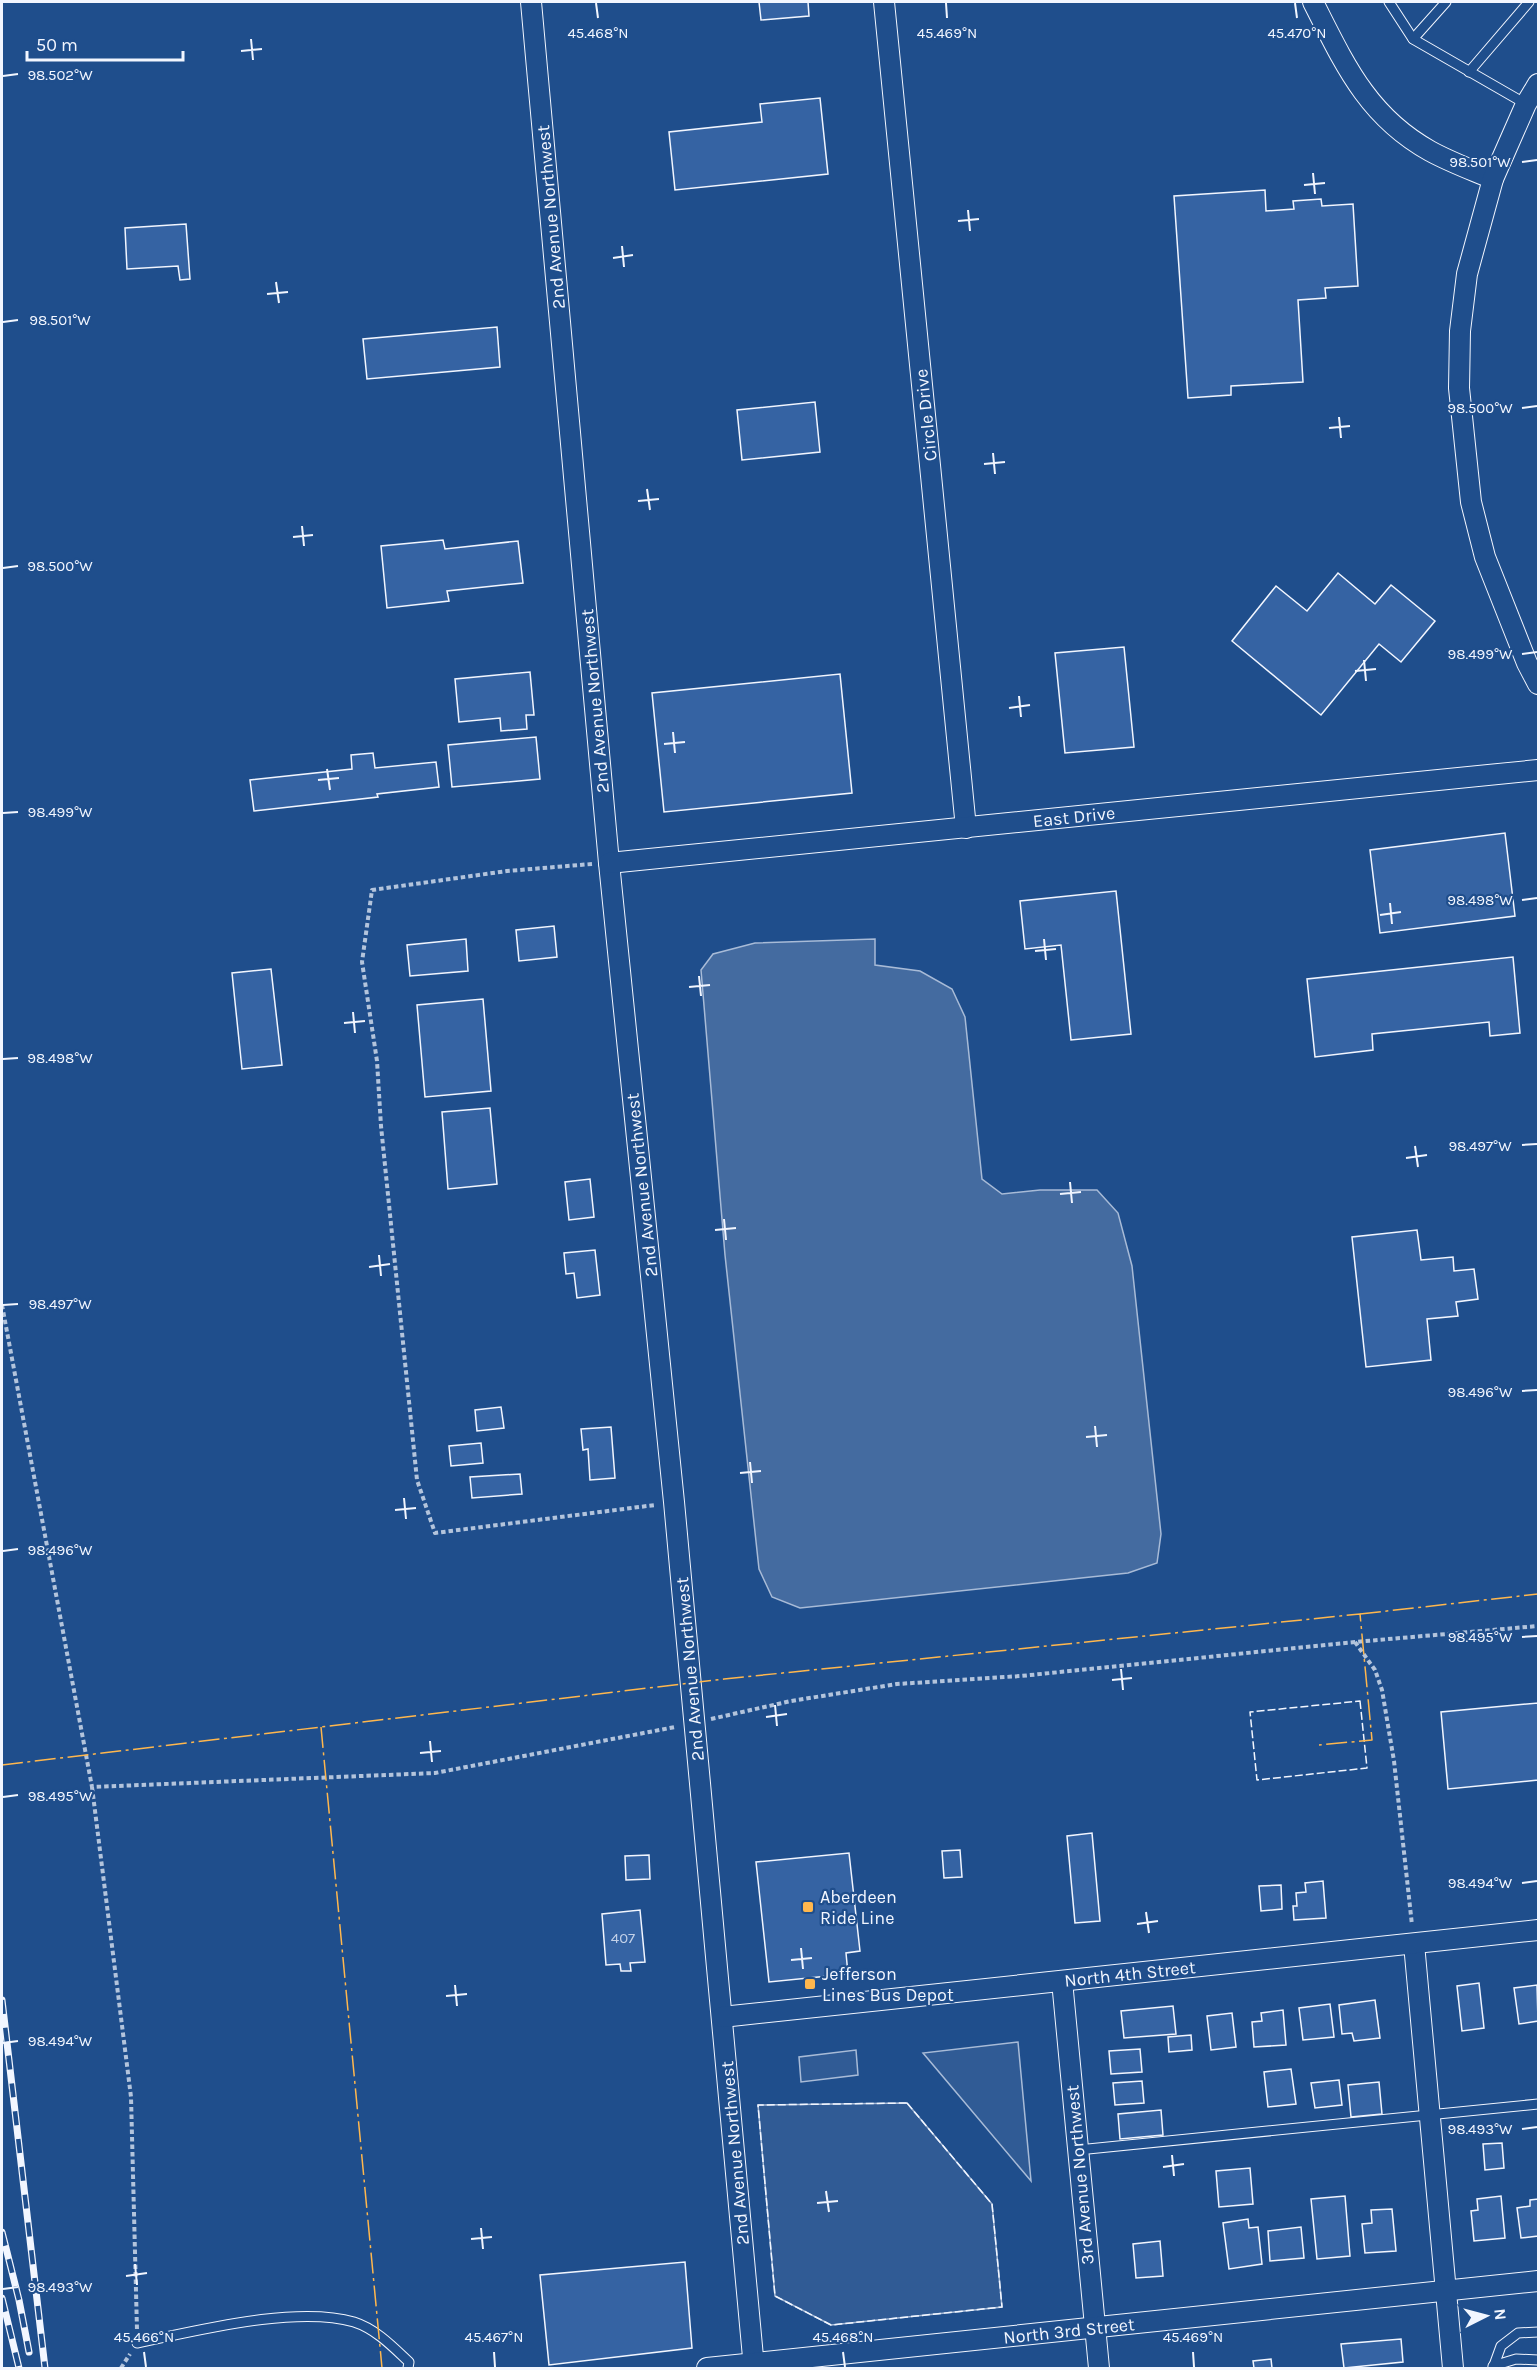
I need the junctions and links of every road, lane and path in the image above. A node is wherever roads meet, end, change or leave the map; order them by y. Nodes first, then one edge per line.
1 (531, 2) edge
2 (884, 2) edge
3 (1313, 2) edge
4 (1389, 2) edge
5 (1446, 2) edge
6 (1529, 2) edge
7 (1413, 39) junction
8 (1469, 72) junction
9 (1539, 84) edge
10 (1526, 104) junction
11 (1493, 179) junction
12 (1539, 684) edge
13 (1539, 770) edge
14 (966, 828) junction
15 (609, 863) junction
16 (2, 1305) edge
17 (674, 1502) junction
18 (1539, 1626) edge
19 (1354, 1642) junction
20 (695, 1723) junction
21 (92, 1787) junction
22 (1539, 1930) edge
23 (1414, 1944) junction
24 (1062, 1981) junction
25 (722, 2017) junction
26 (1539, 2104) edge
27 (1428, 2115) junction
28 (1078, 2150) junction
29 (1539, 2281) edge
30 (1446, 2290) junction
31 (1095, 2328) junction
32 (1539, 2332) edge
33 (136, 2343) junction
34 (1539, 2360) edge
35 (754, 2366) edge
36 (1493, 2367) edge
37 (122, 2368) edge
38 (408, 2368) edge
39 (707, 2368) edge
40 (1099, 2368) edge
41 (1453, 2368) edge

1 - 15 street, 2nd Avenue Northwest
2 - 14 street, Circle Drive
3 - 11 street
4 - 7 lane
5 - 7 lane
6 - 8 lane
7 - 8 lane
8 - 10 lane
9 - 10 street
10 - 11 street
11 - 12 street
13 - 14 street, East Drive
14 - 15 street, East Drive
15 - 17 street, 2nd Avenue Northwest
15 - 17 path
16 - 21 path
17 - 20 street, 2nd Avenue Northwest
18 - 19 path
19 - 20 path
19 - 23 path
20 - 21 path
20 - 25 street, 2nd Avenue Northwest
21 - 33 path
22 - 23 street, North 4th Street
23 - 24 street, North 4th Street
23 - 27 street
24 - 25 street, North 4th Street
24 - 28 street, 3rd Avenue Northwest
25 - 35 street, 2nd Avenue Northwest
26 - 27 lane
27 - 28 lane
27 - 30 street
28 - 31 street, 3rd Avenue Northwest
29 - 30 street, North 3rd Street
30 - 31 street, North 3rd Street
30 - 41 street
31 - 35 street, North 3rd Street
31 - 40 street, 3rd Avenue Northwest
32 - 36 lane
33 - 37 path
33 - 38 lane
34 - 36 lane
35 - 39 street, North 3rd Street

